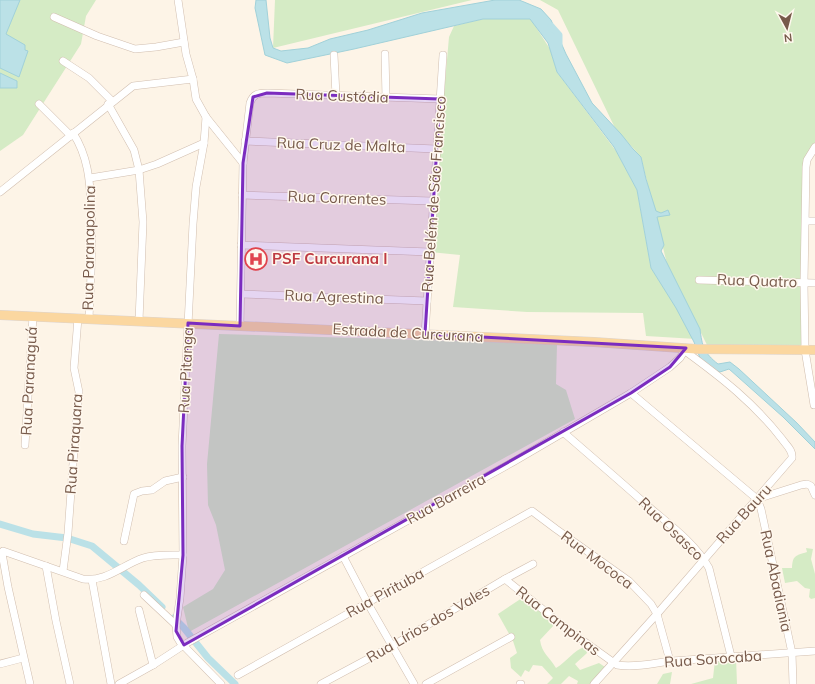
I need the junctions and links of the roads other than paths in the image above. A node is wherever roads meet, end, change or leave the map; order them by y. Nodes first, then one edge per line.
1 (178, 0) edge
2 (54, 17) dead end
3 (184, 42) junction
4 (385, 54) dead end
5 (334, 55) dead end
6 (443, 55) dead end
7 (63, 61) dead end
8 (193, 79) junction
9 (336, 96) junction
10 (386, 98) junction
11 (440, 99) junction
12 (110, 102) junction
13 (39, 104) dead end
14 (206, 117) junction
15 (72, 135) junction
16 (245, 141) junction
17 (204, 143) junction
18 (815, 147) edge
19 (436, 149) junction
20 (243, 163) junction
21 (139, 170) junction
22 (90, 178) junction
23 (0, 192) edge
24 (242, 195) junction
25 (432, 201) junction
26 (806, 221) junction
27 (815, 221) edge
28 (241, 244) junction
29 (430, 252) junction
30 (699, 280) dead end
31 (804, 283) junction
32 (815, 283) edge
33 (241, 294) junction
34 (427, 300) junction
35 (0, 315) edge
36 (33, 316) junction
37 (78, 318) junction
38 (89, 318) junction
39 (139, 321) junction
40 (188, 323) junction
41 (240, 326) junction
42 (425, 334) junction
43 (689, 349) junction
44 (804, 350) junction
45 (815, 350) edge
46 (631, 393) junction
47 (814, 404) dead end
48 (563, 432) junction
49 (25, 445) dead end
50 (183, 477) junction
51 (815, 495) edge
52 (757, 499) junction
53 (532, 510) joint
54 (124, 541) dead end
55 (183, 555) junction
56 (343, 556) junction
57 (704, 559) junction
58 (534, 564) dead end
59 (46, 566) junction
60 (63, 571) junction
61 (504, 579) junction
62 (92, 580) junction
63 (144, 595) dead end
64 (367, 602) junction
65 (139, 610) dead end
66 (657, 614) junction
67 (176, 625) junction
68 (511, 637) dead end
69 (185, 644) junction
70 (392, 646) junction
71 (815, 651) edge
72 (792, 653) junction
73 (731, 656) junction
74 (24, 658) junction
75 (670, 661) junction
76 (613, 662) junction
77 (0, 664) edge
78 (153, 665) junction
79 (238, 675) dead end
80 (30, 684) edge
81 (70, 684) edge
82 (111, 684) edge
83 (118, 684) edge
84 (221, 684) edge
85 (322, 684) edge
86 (414, 684) edge
87 (426, 684) edge
88 (594, 684) edge
89 (793, 684) edge

1 - 3 street
2 - 3 street
3 - 8 street
4 - 10 street
5 - 9 street
6 - 11 street, Rua Belém de São Francisco
7 - 12 street
8 - 12 street
8 - 14 street
9 - 10 street, Rua Custódia
9 - 16 street, Rua Custódia
10 - 11 street, Rua Custódia
11 - 19 street, Rua Belém de São Francisco
12 - 15 street
12 - 21 street
13 - 15 street, Rua Paranapolina
14 - 17 street, Rua Pitanga
14 - 20 street
15 - 22 street, Rua Paranapolina
15 - 23 street
16 - 19 street, Rua Cruz de Malta
16 - 20 street
17 - 21 street
17 - 40 street, Rua Pitanga
18 - 26 street
19 - 25 street, Rua Belém de São Francisco
20 - 24 street
21 - 22 street
21 - 39 street
22 - 38 street, Rua Paranapolina
24 - 25 street, Rua Correntes
24 - 28 street
25 - 29 street, Rua Belém de São Francisco
26 - 27 street
26 - 31 street
28 - 29 street
28 - 33 street
29 - 34 street, Rua Belém de São Francisco
30 - 31 street, Rua Quatro
31 - 32 street, Rua Quatro
31 - 44 street
33 - 34 street, Rua Agrestina
33 - 41 street
34 - 42 street, Rua Belém de São Francisco
35 - 36 main road, Estrada de Curcurana
36 - 37 main road, Estrada de Curcurana
36 - 49 street, Rua Paranaguá
37 - 38 main road, Estrada de Curcurana
37 - 60 street, Rua Piraquara
38 - 39 main road, Estrada de Curcurana
39 - 40 main road, Estrada de Curcurana
40 - 41 main road, Estrada de Curcurana
40 - 50 street, Rua Pitanga
41 - 42 main road, Estrada de Curcurana
42 - 43 main road, Estrada de Curcurana
43 - 44 main road, Estrada de Curcurana
43 - 46 street, Rua Barreira
43 - 52 street, Rua Bauru
44 - 45 main road, Estrada de Curcurana
44 - 47 street
46 - 48 street, Rua Barreira
46 - 52 street
48 - 56 street, Rua Barreira
48 - 57 street, Rua Osasco
50 - 54 street
50 - 55 street, Rua Pitanga
51 - 52 street
52 - 57 street, Rua Bauru
52 - 72 street, Rua Abadiania
53 - 64 street, Rua Pirituba
53 - 66 street, Rua Mococa
55 - 62 street
55 - 67 street, Rua Pitanga
56 - 64 street
56 - 69 street, Rua Barreira
57 - 66 street, Rua Bauru
57 - 73 street, Rua Osasco
58 - 61 street, Rua Lírios dos Vales
59 - 60 street
59 - 74 street
59 - 81 street
60 - 62 street
61 - 70 street, Rua Lírios dos Vales
61 - 76 street, Rua Campinas
62 - 82 street
63 - 67 street
64 - 70 street
64 - 79 street, Rua Pirituba
65 - 78 street
66 - 75 street, Rua Mococa
66 - 76 street, Rua Bauru
67 - 69 street
68 - 87 street
69 - 78 street
69 - 84 street
70 - 85 street, Rua Lírios dos Vales
70 - 86 street
71 - 72 street, Rua Sorocaba
72 - 73 street, Rua Sorocaba
72 - 89 street, Rua Abadiania
73 - 75 street, Rua Sorocaba
74 - 77 street
74 - 80 street
75 - 76 street, Rua Sorocaba
76 - 88 street, Rua Bauru
78 - 83 street

